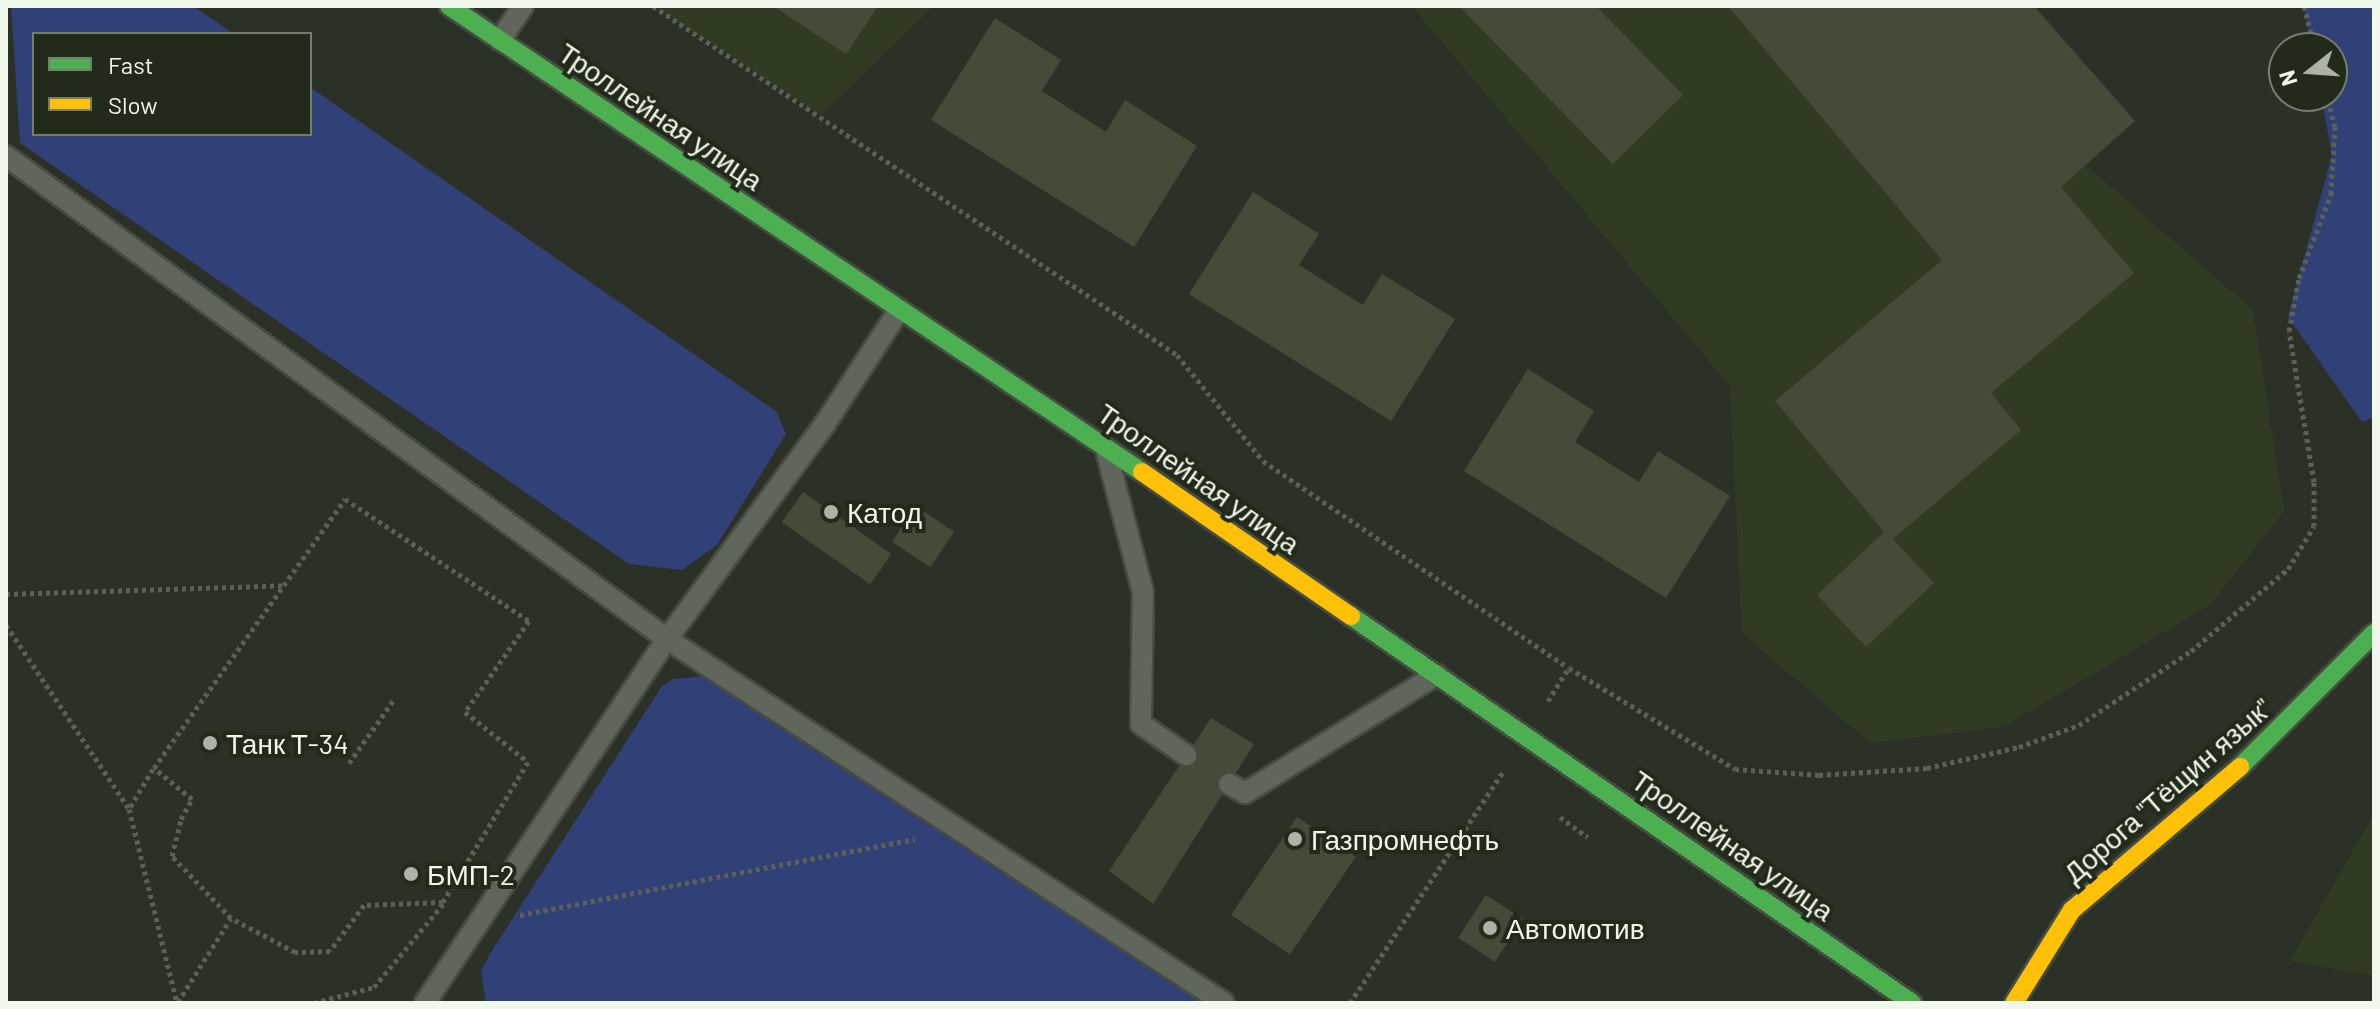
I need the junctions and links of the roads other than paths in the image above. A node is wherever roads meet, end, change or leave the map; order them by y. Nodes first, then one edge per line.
1 (449, 6) edge
2 (523, 6) edge
3 (500, 40) junction
4 (6, 156) edge
5 (899, 310) junction
6 (1105, 446) junction
7 (2374, 633) edge
8 (667, 639) junction
9 (1436, 675) junction
10 (1186, 755) dead end
11 (1229, 784) dead end
12 (425, 1003) edge
13 (1224, 1003) edge
14 (1912, 1003) edge
15 (2014, 1003) edge

1 - 3 main road, Троллейная улица
2 - 3 lane
3 - 5 main road, Троллейная улица
4 - 8 lane
5 - 6 main road, Троллейная улица
5 - 8 lane
6 - 9 main road, Троллейная улица
6 - 10 lane
7 - 15 main road, Дорога "Тёщин язык"
8 - 12 lane
8 - 13 lane
9 - 11 lane
9 - 14 main road, Троллейная улица

